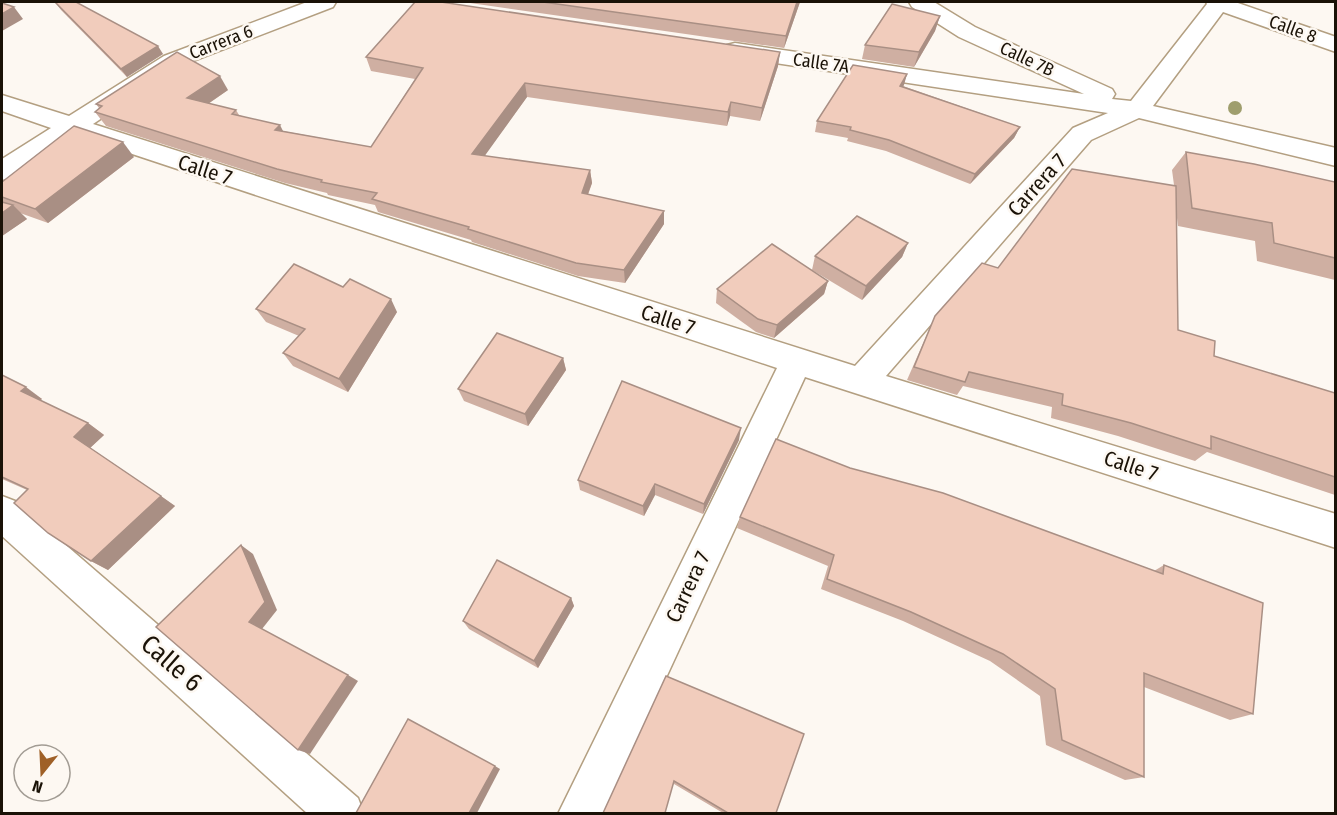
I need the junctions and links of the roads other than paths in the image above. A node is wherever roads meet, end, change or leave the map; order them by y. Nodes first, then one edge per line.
1 (326, 2) edge
2 (920, 2) edge
3 (1217, 2) edge
4 (1335, 45) edge
5 (715, 47) edge
6 (2, 103) edge
7 (1137, 110) junction
8 (71, 126) junction
9 (1335, 157) edge
10 (2, 171) edge
11 (796, 361) junction
12 (862, 381) junction
13 (2, 513) edge
14 (1335, 531) edge
15 (342, 813) edge
16 (580, 813) edge

1 - 8 street, Carrera 6
2 - 7 street, Calle 7B
3 - 4 street, Calle 8
3 - 7 street, Carrera 7
5 - 7 street, Calle 7A
6 - 8 street, Calle 7
7 - 9 street, Calle 7A
7 - 12 street, Carrera 7
8 - 10 street, Carrera 6
8 - 11 street, Calle 7
11 - 12 street, Calle 7
11 - 16 street, Carrera 7
12 - 14 street, Calle 7
13 - 15 street, Calle 6

